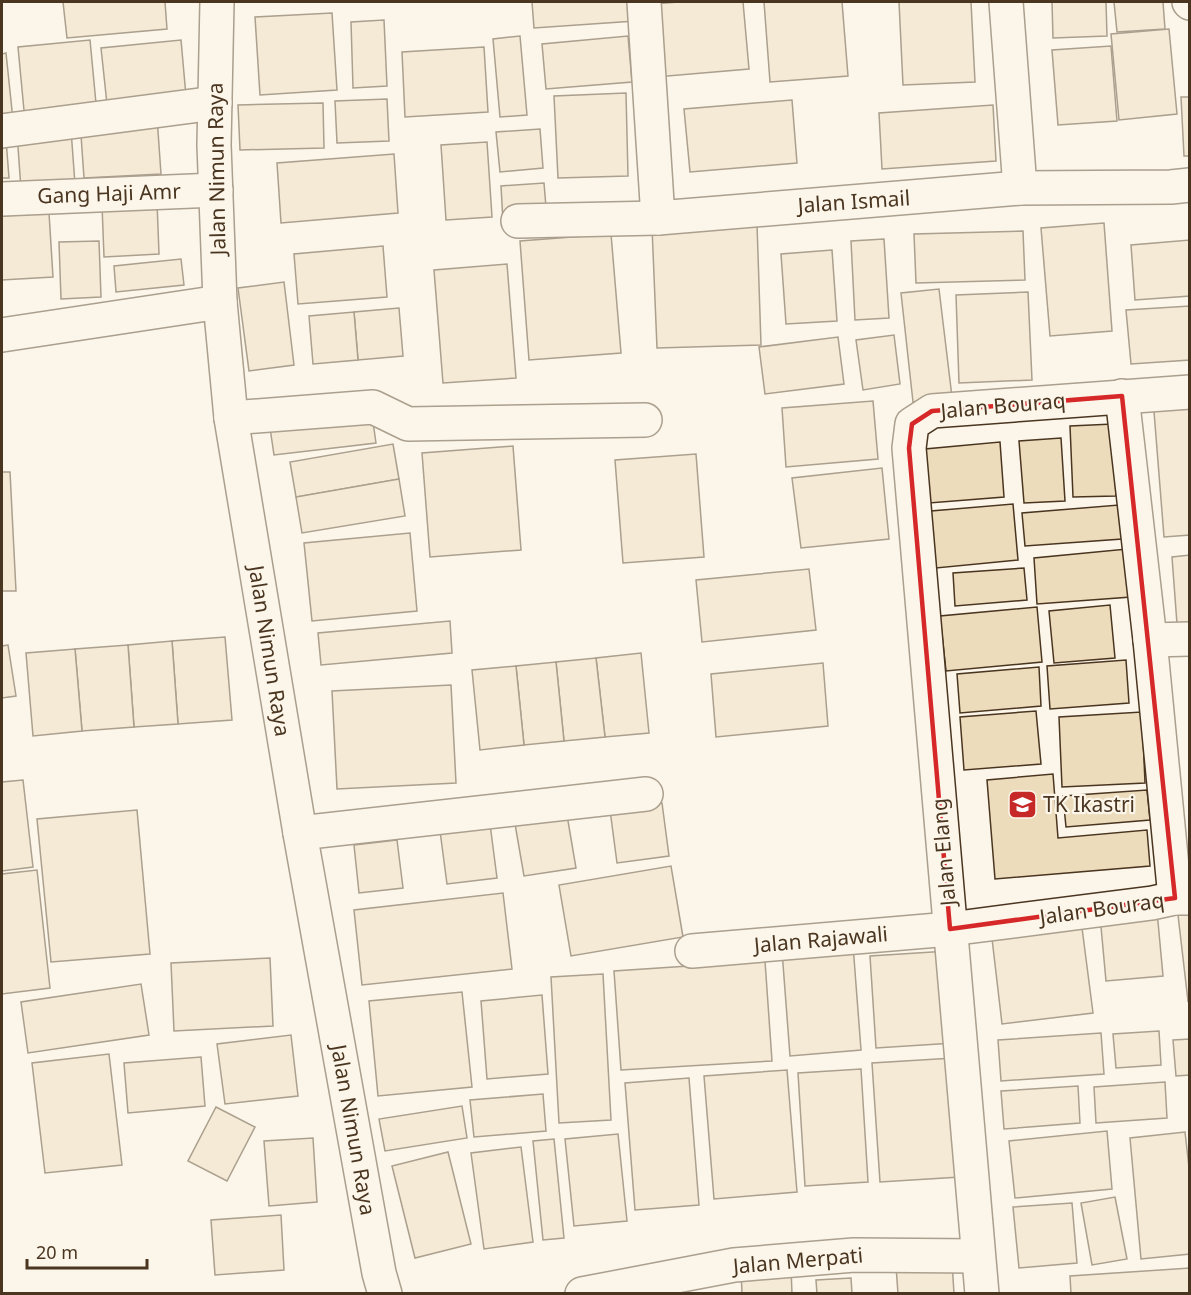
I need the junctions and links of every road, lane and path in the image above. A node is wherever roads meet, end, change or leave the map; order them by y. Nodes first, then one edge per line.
1 (217, 2) edge
2 (644, 2) edge
3 (1006, 2) edge
4 (215, 103) junction
5 (2, 131) edge
6 (1190, 185) edge
7 (1020, 188) junction
8 (216, 190) junction
9 (2, 199) edge
10 (658, 218) junction
11 (518, 221) dead end
12 (220, 302) junction
13 (2, 335) edge
14 (1190, 392) edge
15 (1122, 396) junction
16 (231, 418) junction
17 (645, 420) dead end
18 (909, 448) joint
19 (1150, 639) junction
20 (1190, 639) edge
21 (646, 795) dead end
22 (300, 833) junction
23 (1182, 898) edge
24 (950, 929) junction
25 (692, 951) dead end
26 (978, 1256) junction
27 (385, 1293) edge
28 (582, 1293) edge
29 (982, 1293) edge

1 - 4 street, Jalan Nimun Raya
2 - 10 street
3 - 7 street
4 - 5 street
4 - 8 street, Jalan Nimun Raya
6 - 7 street, Jalan Ismail
7 - 10 street, Jalan Ismail
8 - 9 street, Gang Haji Amr
8 - 12 street, Jalan Nimun Raya
10 - 11 street, Jalan Ismail
12 - 13 street
12 - 16 street, Jalan Nimun Raya
14 - 15 street, Jalan Bouraq
15 - 18 street, Jalan Bouraq
15 - 19 street, Jalan Bouraq
16 - 17 street
16 - 22 street, Jalan Nimun Raya
18 - 24 street, Jalan Elang
19 - 20 street
19 - 23 street, Jalan Bouraq
21 - 22 street
22 - 27 street, Jalan Nimun Raya
23 - 24 street, Jalan Bouraq
24 - 25 street, Jalan Rajawali
24 - 26 street, Jalan Elang
26 - 28 street, Jalan Merpati
26 - 29 street

